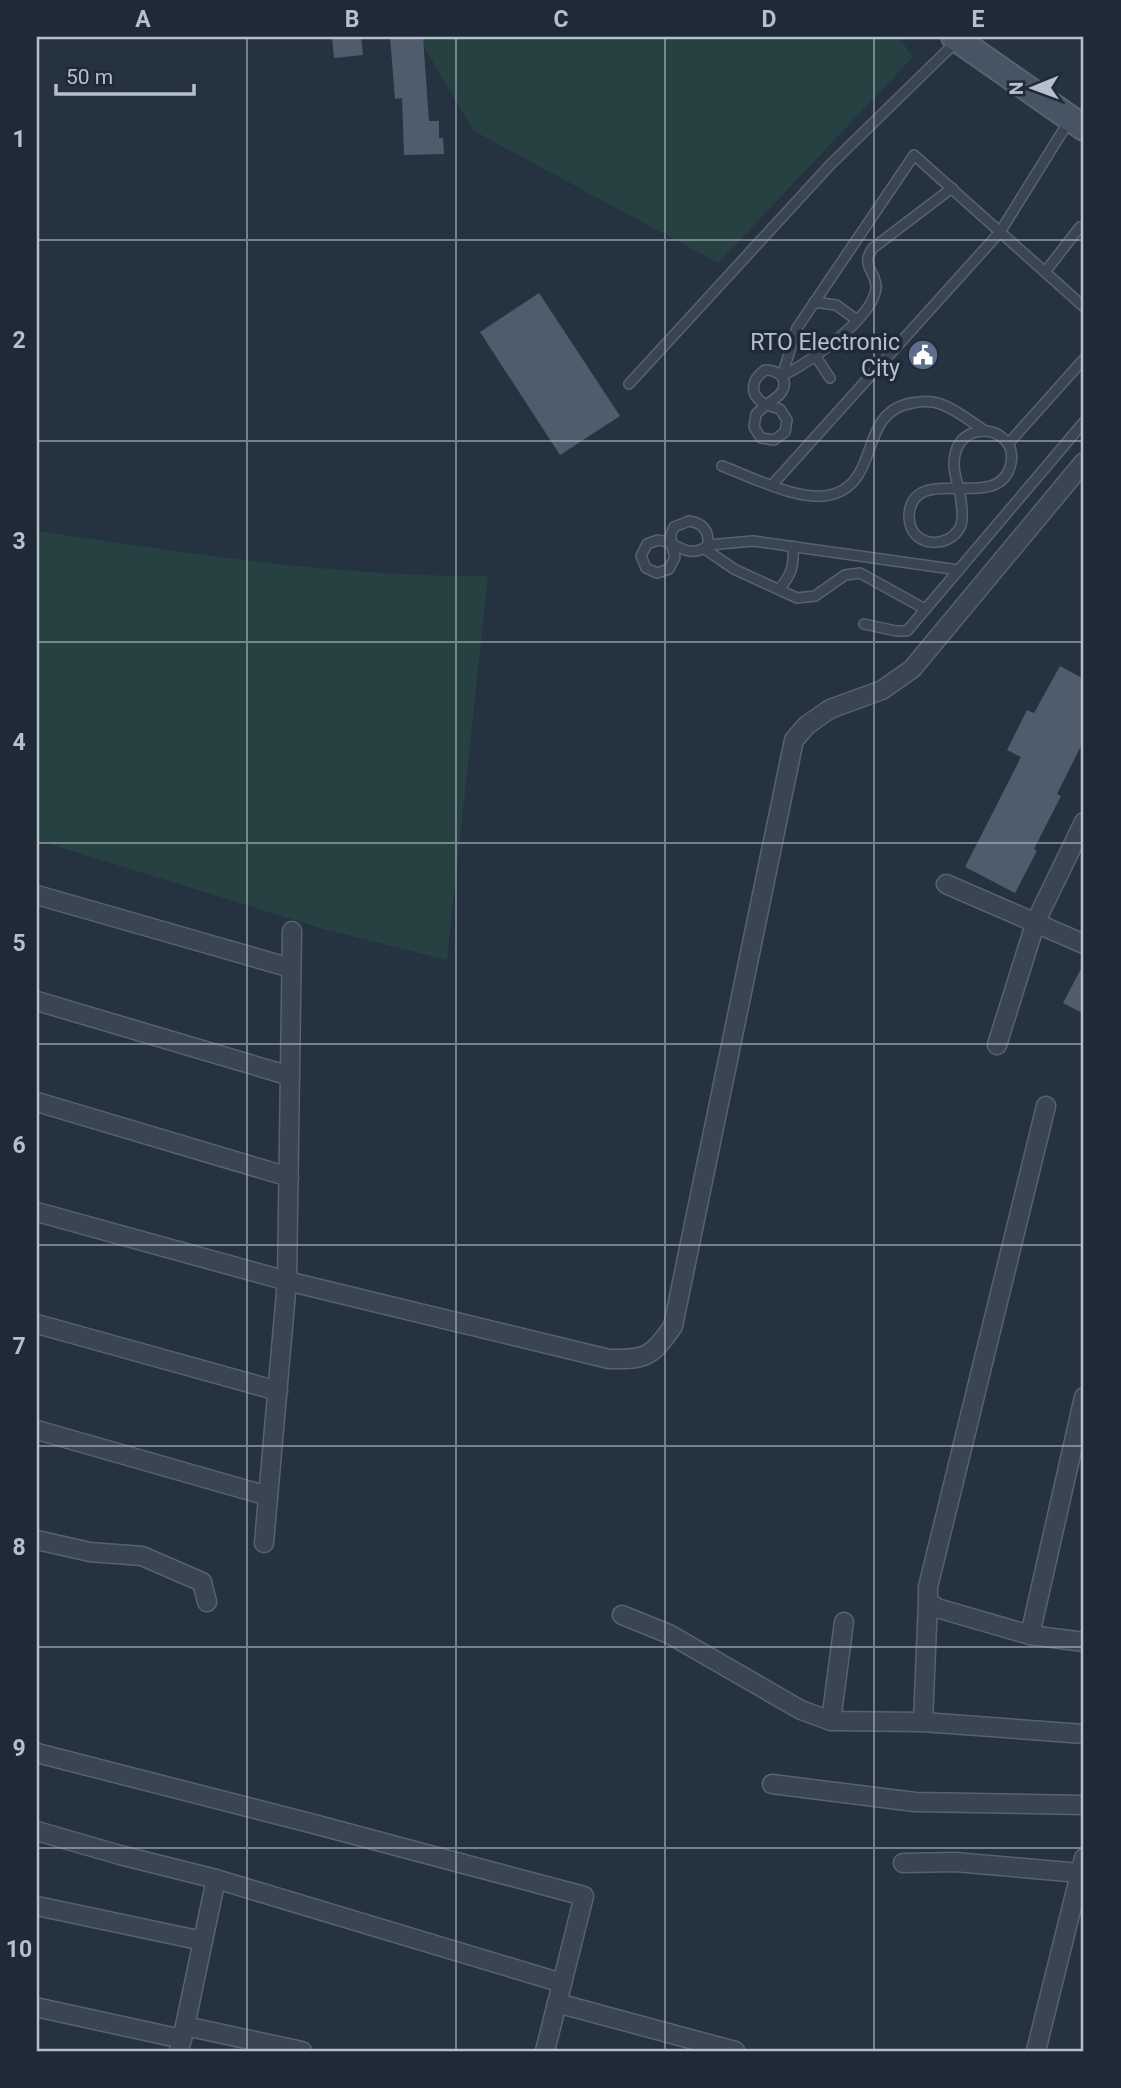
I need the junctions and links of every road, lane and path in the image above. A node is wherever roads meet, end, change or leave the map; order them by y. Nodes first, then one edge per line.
1 (956, 38) edge
2 (1077, 124) edge
3 (952, 188) junction
4 (1084, 230) edge
5 (1000, 232) junction
6 (1045, 272) junction
7 (814, 302) junction
8 (1084, 307) edge
9 (857, 320) junction
10 (816, 357) junction
11 (1084, 359) edge
12 (782, 376) junction
13 (830, 377) dead end
14 (629, 384) dead end
15 (1084, 422) edge
16 (984, 430) junction
17 (1008, 444) junction
18 (1084, 462) edge
19 (722, 466) dead end
20 (772, 485) junction
21 (959, 488) junction
22 (793, 546) junction
23 (706, 547) junction
24 (959, 570) junction
25 (779, 589) junction
26 (925, 609) junction
27 (864, 624) dead end
28 (1084, 822) edge
29 (946, 884) dead end
30 (37, 894) edge
31 (1036, 921) junction
32 (292, 931) dead end
33 (1084, 944) edge
34 (291, 968) junction
35 (37, 1001) edge
36 (997, 1045) dead end
37 (290, 1076) junction
38 (37, 1102) edge
39 (1046, 1106) dead end
40 (289, 1177) junction
41 (37, 1212) edge
42 (287, 1280) junction
43 (37, 1324) edge
44 (278, 1391) junction
45 (1084, 1397) edge
46 (37, 1430) edge
47 (268, 1496) junction
48 (37, 1540) edge
49 (264, 1543) dead end
50 (928, 1601) junction
51 (207, 1602) dead end
52 (622, 1615) dead end
53 (844, 1622) dead end
54 (1030, 1634) junction
55 (1084, 1642) edge
56 (831, 1721) junction
57 (923, 1722) junction
58 (1084, 1734) edge
59 (37, 1754) edge
60 (772, 1784) dead end
61 (1084, 1805) edge
62 (37, 1831) edge
63 (903, 1863) dead end
64 (1082, 1866) edge
65 (216, 1879) junction
66 (37, 1906) edge
67 (203, 1941) junction
68 (562, 1983) junction
69 (557, 2003) junction
70 (40, 2008) dead end
71 (182, 2039) edge
72 (302, 2051) edge
73 (545, 2051) edge
74 (735, 2051) edge
75 (1036, 2051) edge

1 - 2 main road
1 - 14 lane
2 - 5 lane
3 - 5 lane
3 - 7 lane
3 - 9 lane
4 - 6 lane
5 - 6 lane
5 - 20 lane
6 - 8 lane
7 - 9 lane
7 - 12 lane
9 - 10 lane
10 - 12 lane
10 - 13 lane
11 - 17 lane
12 - 12 lane
15 - 24 lane
16 - 17 lane
16 - 20 lane
16 - 21 lane
17 - 21 lane
18 - 42 street
19 - 20 lane
21 - 21 lane
22 - 23 lane
22 - 24 lane
22 - 25 lane
23 - 23 lane
23 - 25 lane
24 - 26 lane
25 - 26 lane
26 - 27 lane
28 - 31 street
29 - 31 street
30 - 34 street
31 - 33 street
31 - 36 street
32 - 34 street
34 - 37 street
35 - 37 street
37 - 40 street
38 - 40 street
39 - 50 street
40 - 42 street
41 - 42 street
42 - 44 street
43 - 44 street
44 - 47 street
45 - 54 street
46 - 47 street
47 - 49 street
48 - 51 street
50 - 54 street
50 - 57 street
52 - 56 street
53 - 56 street
54 - 55 street
56 - 57 street
57 - 58 street
59 - 68 street
60 - 61 street
62 - 65 street
63 - 64 street
64 - 75 street
65 - 67 street
65 - 68 street
66 - 67 street
67 - 71 street
68 - 69 street
69 - 73 street
69 - 74 street
70 - 71 street
71 - 72 street

